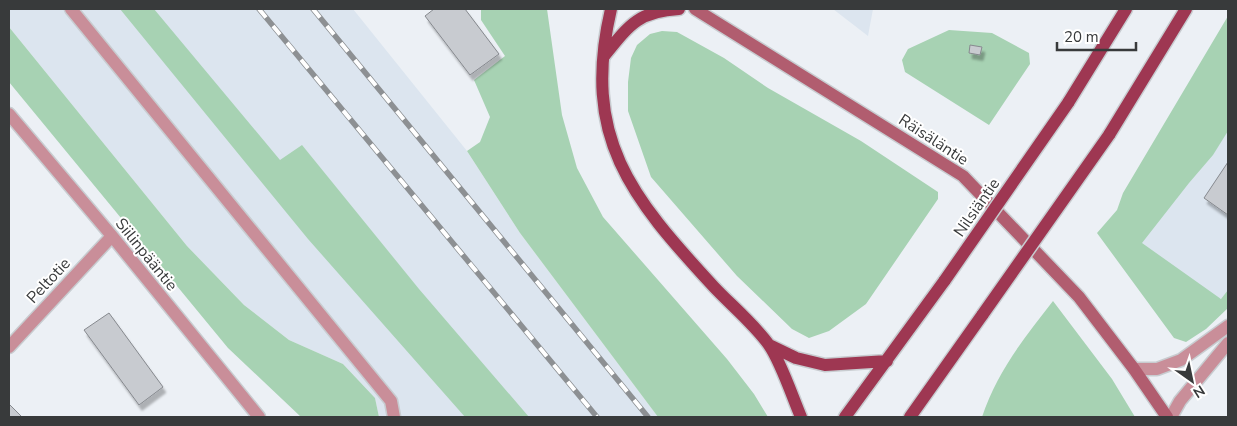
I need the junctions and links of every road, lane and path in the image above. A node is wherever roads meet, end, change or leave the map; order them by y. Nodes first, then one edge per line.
1 (71, 9) edge
2 (611, 9) edge
3 (679, 9) edge
4 (696, 9) edge
5 (1126, 9) edge
6 (1186, 9) edge
7 (605, 55) junction
8 (9, 114) edge
9 (112, 236) junction
10 (1228, 326) edge
11 (1228, 343) edge
12 (769, 345) junction
13 (9, 347) edge
14 (887, 361) junction
15 (1134, 369) junction
16 (912, 416) edge
17 (258, 417) edge
18 (394, 417) edge
19 (801, 417) edge
20 (845, 417) edge
21 (1169, 417) edge

1 - 18 street
2 - 7 main road
3 - 7 main road
4 - 15 street, Räisäläntie
5 - 14 main road, Nilsiäntie, bridge
6 - 16 main road, bridge
7 - 12 main road
8 - 9 street, Siilinpääntie
9 - 13 street, Peltotie
9 - 17 street, Siilinpääntie
10 - 15 street
11 - 21 street
12 - 14 main road
12 - 19 main road
14 - 20 main road, Nilsiäntie
15 - 21 street, Räisäläntie

